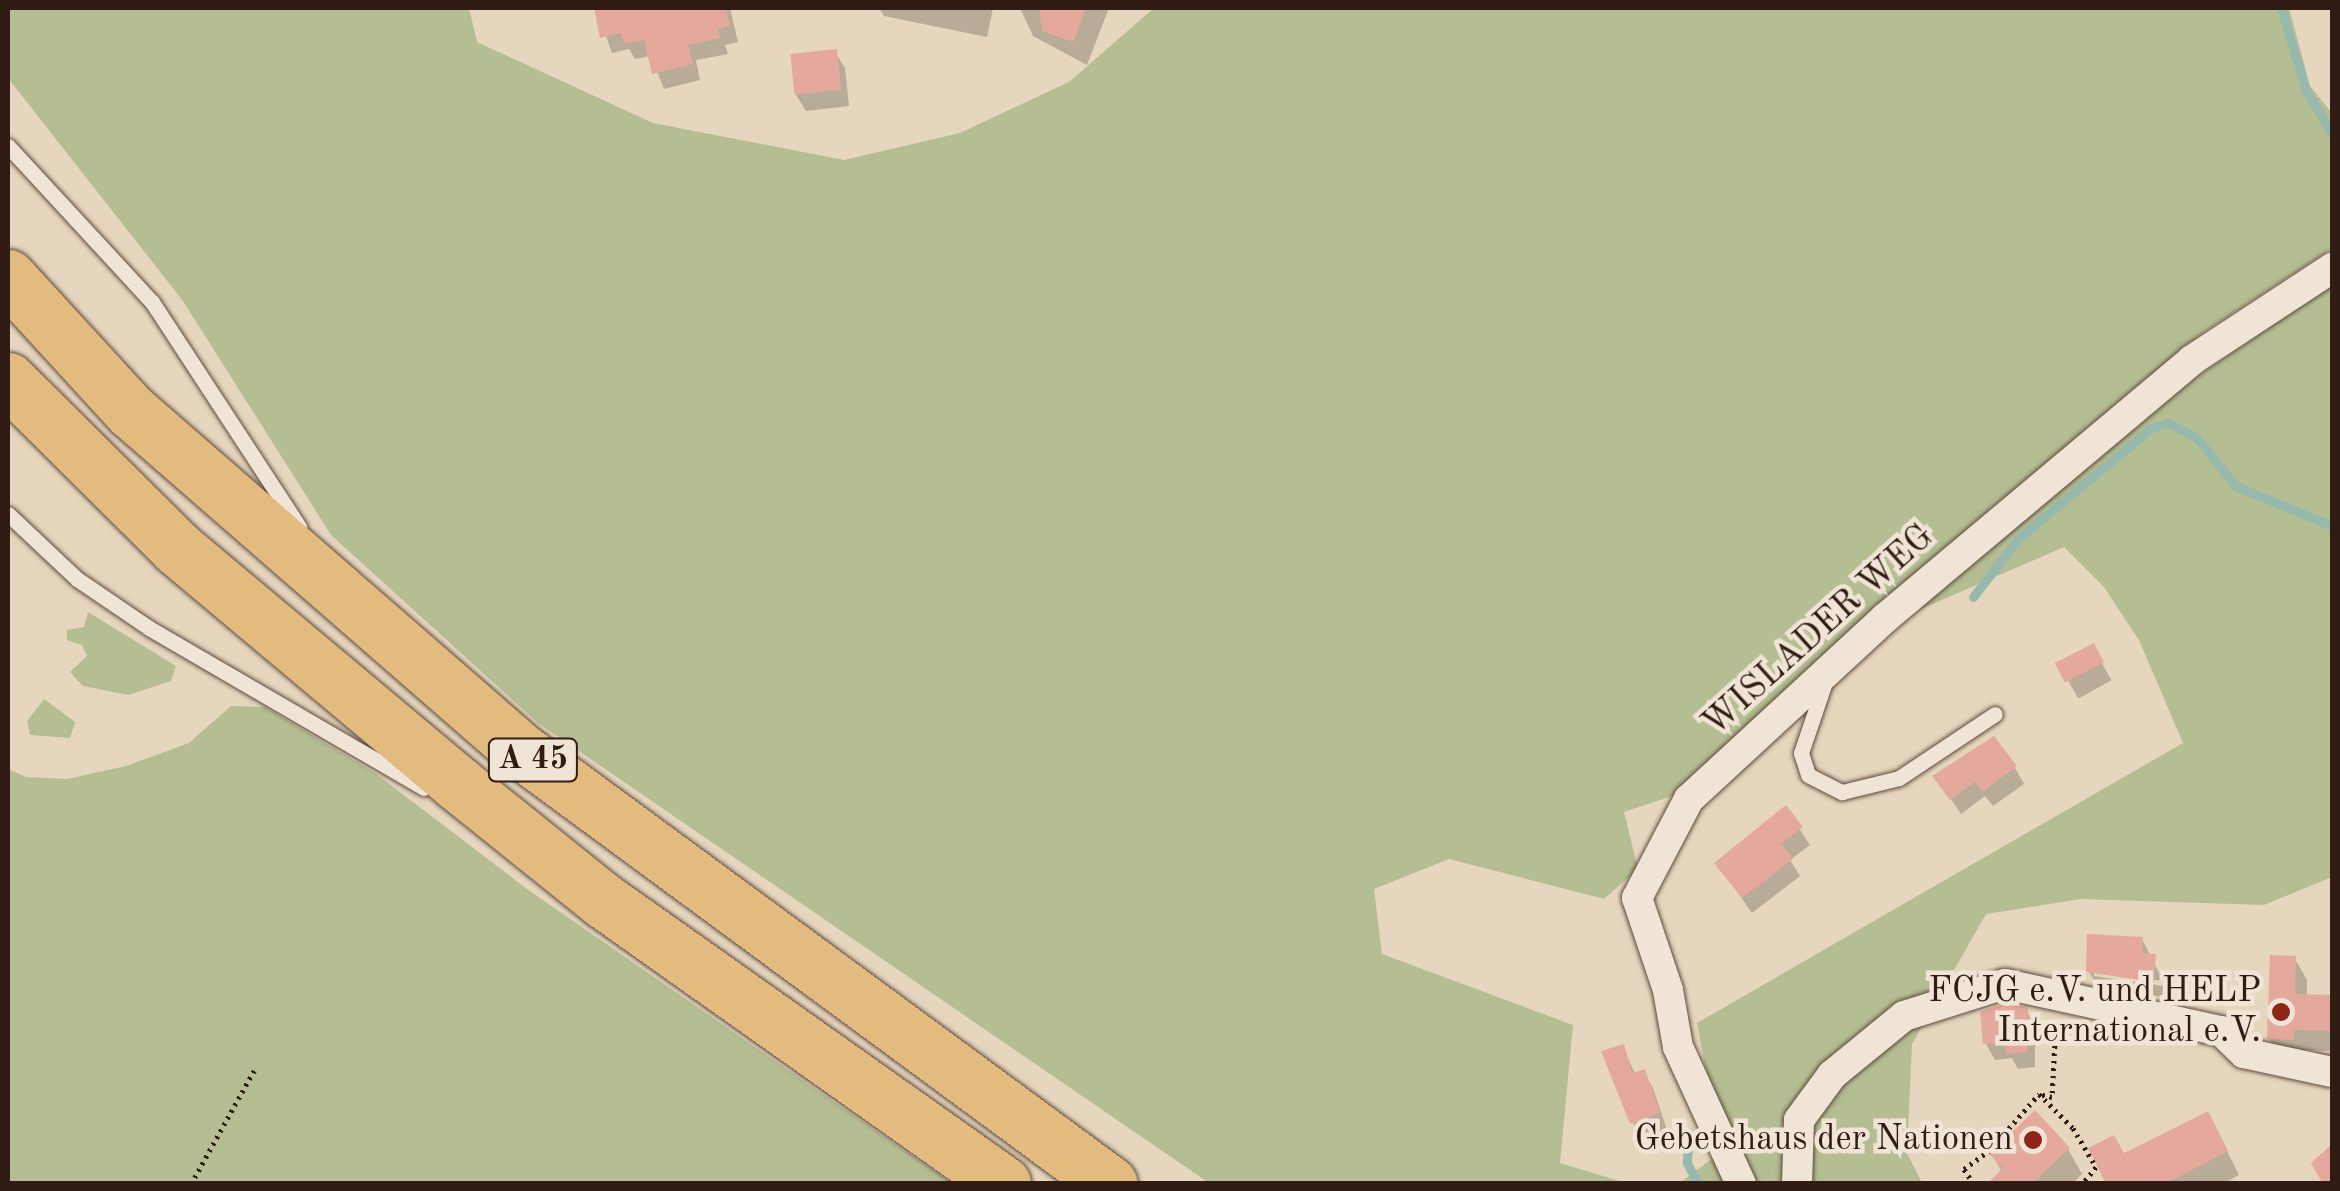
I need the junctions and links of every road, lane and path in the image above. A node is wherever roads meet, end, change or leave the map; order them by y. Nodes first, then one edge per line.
1 (8, 146) edge
2 (2332, 268) edge
3 (8, 276) edge
4 (8, 380) edge
5 (8, 514) edge
6 (310, 539) dead end
7 (323, 552) dead end
8 (1831, 668) junction
9 (1994, 714) dead end
10 (520, 750) junction
11 (444, 801) dead end
12 (460, 811) dead end
13 (604, 900) junction
14 (2058, 994) junction
15 (255, 1068) dead end
16 (2332, 1072) edge
17 (2039, 1094) junction
18 (191, 1184) edge
19 (1003, 1184) edge
20 (1110, 1184) edge
21 (1741, 1184) edge
22 (1796, 1184) edge
23 (1974, 1184) edge
24 (2082, 1184) edge

1 - 6 lane
2 - 8 street, WISLADER WEG
3 - 10 highway, A 45
4 - 13 highway, A 45
5 - 11 lane
7 - 10 lane
8 - 9 lane
8 - 21 street, WISLADER WEG
10 - 20 highway, A 45
12 - 13 lane
13 - 19 highway, A 45
14 - 16 street
14 - 17 path
14 - 22 street
15 - 18 path
17 - 23 path
17 - 24 path

